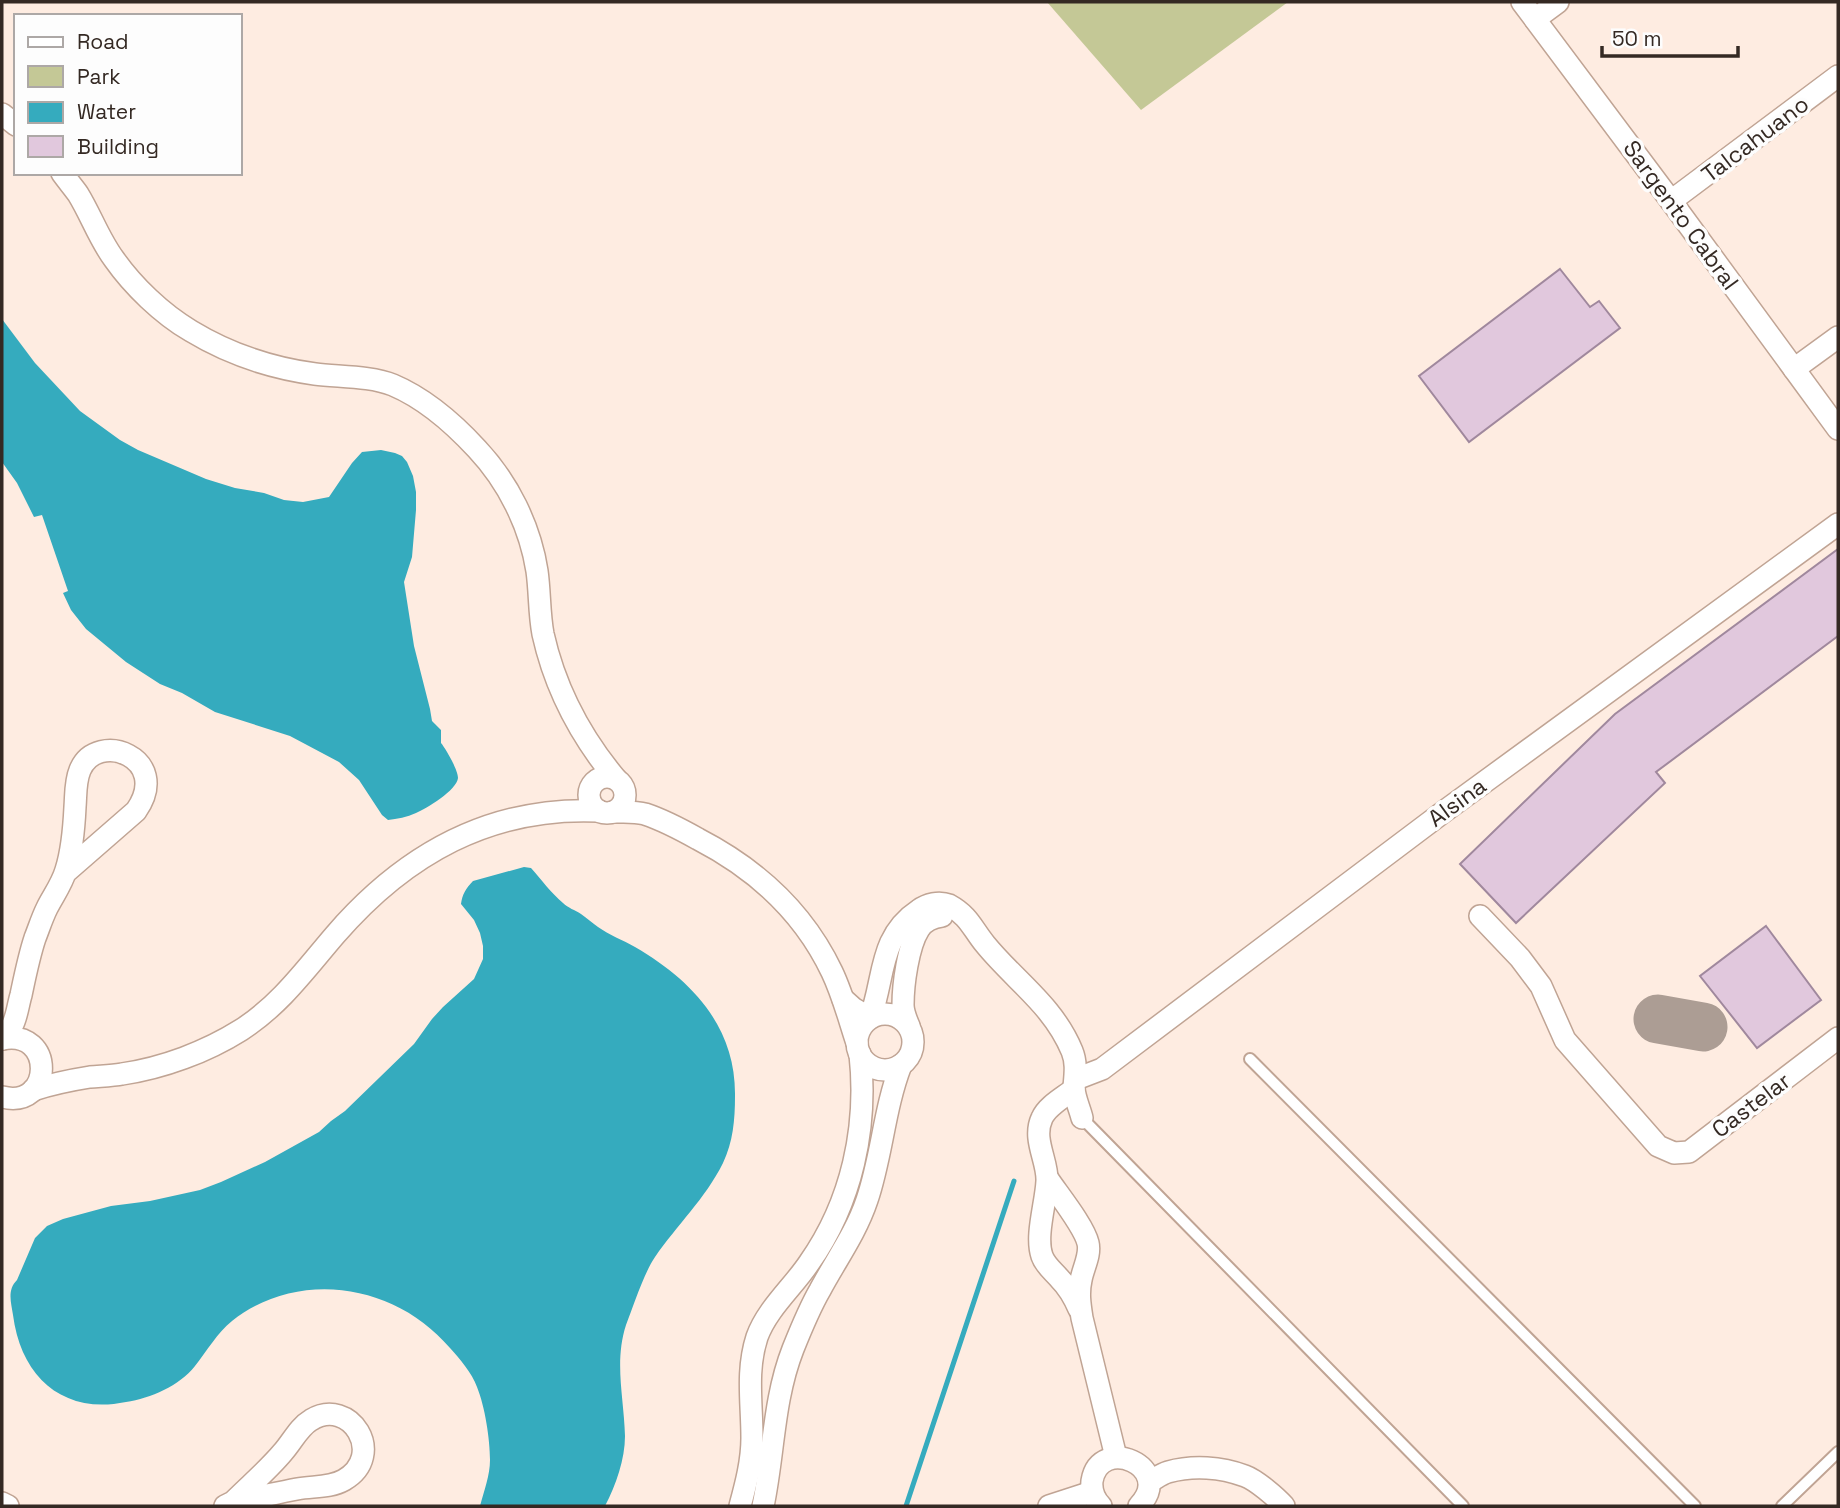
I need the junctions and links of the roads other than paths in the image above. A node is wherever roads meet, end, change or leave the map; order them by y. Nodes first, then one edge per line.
1 (1522, 2) edge
2 (1558, 2) edge
3 (1535, 19) junction
4 (1838, 76) edge
5 (64, 175) edge
6 (1671, 201) junction
7 (1838, 337) edge
8 (1794, 369) junction
9 (1838, 429) edge
10 (1838, 524) edge
11 (593, 751) junction
12 (621, 786) junction
13 (589, 790) junction
14 (560, 811) junction
15 (606, 811) junction
16 (644, 814) junction
17 (66, 872) junction
18 (1480, 916) dead end
19 (984, 943) junction
20 (843, 999) junction
21 (17, 1011) junction
22 (870, 1018) junction
23 (909, 1026) junction
24 (1838, 1038) edge
25 (2, 1039) edge
26 (33, 1048) junction
27 (858, 1048) junction
28 (1250, 1059) dead end
29 (901, 1065) junction
30 (91, 1077) junction
31 (1075, 1084) junction
32 (19, 1095) edge
33 (2, 1106) edge
34 (1082, 1118) joint
35 (1048, 1178) junction
36 (779, 1302) junction
37 (1082, 1318) junction
38 (804, 1322) junction
39 (749, 1393) junction
40 (779, 1397) junction
41 (1838, 1452) edge
42 (1116, 1457) junction
43 (1149, 1482) junction
44 (1097, 1499) edge
45 (2, 1503) edge
46 (229, 1504) edge
47 (8, 1506) edge
48 (740, 1506) edge
49 (763, 1506) edge
50 (1049, 1506) edge
51 (1139, 1506) edge
52 (1284, 1506) edge
53 (1463, 1506) edge
54 (1695, 1506) edge
55 (1782, 1506) edge

1 - 3 street, Sargento Cabral
2 - 3 street
3 - 6 street, Sargento Cabral
4 - 6 street, Talcahuano
5 - 11 street
6 - 8 street, Sargento Cabral
7 - 8 street
8 - 9 street, Sargento Cabral
10 - 31 street, Alsina
11 - 12 street
11 - 13 street
12 - 13 street
12 - 15 street
12 - 16 street
13 - 14 street
13 - 15 street
14 - 15 street
14 - 30 street
15 - 16 street
16 - 20 street
17 - 17 street
17 - 21 street
18 - 24 street, Castelar
19 - 22 street
19 - 23 street
19 - 31 street
20 - 22 street
20 - 27 street
21 - 25 street
21 - 26 street
22 - 23 street
22 - 27 street
23 - 29 street
25 - 26 street
26 - 30 street
26 - 32 street
27 - 29 street
27 - 36 street
28 - 54 lane
29 - 38 street
30 - 32 street
31 - 34 street
31 - 35 street, Alsina
32 - 33 street
34 - 53 lane
35 - 37 street
35 - 37 street
36 - 38 street
36 - 39 street
37 - 42 street
38 - 40 street
39 - 40 street
39 - 48 street
40 - 49 street
41 - 55 lane
42 - 43 street
42 - 44 street
43 - 51 street
43 - 52 street
44 - 50 street
45 - 47 street
46 - 46 street

